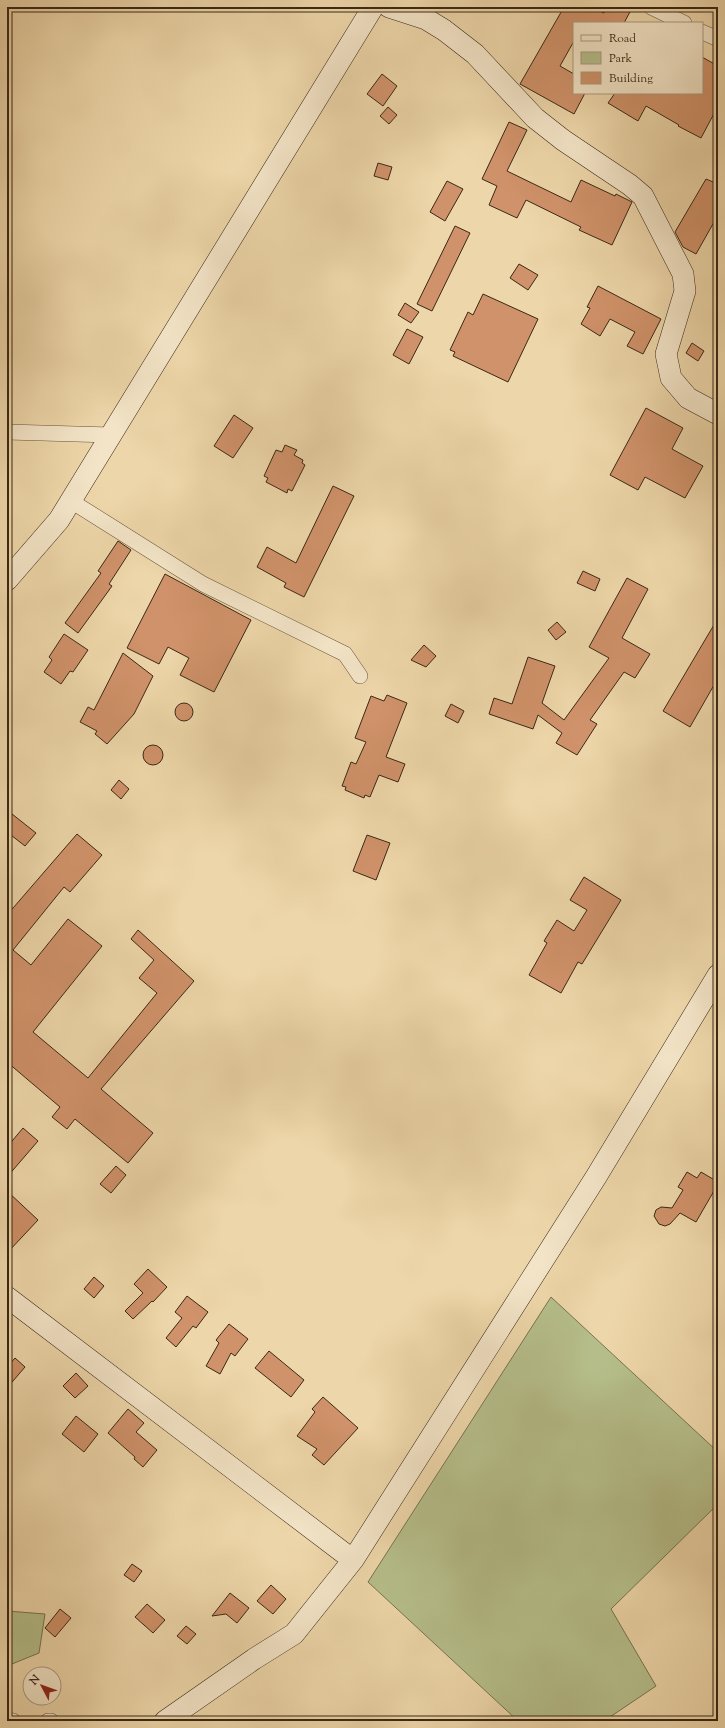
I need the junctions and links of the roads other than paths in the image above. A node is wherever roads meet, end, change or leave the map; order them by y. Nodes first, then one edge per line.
1 (373, 7) edge
2 (389, 7) edge
3 (651, 7) edge
4 (682, 22) edge
5 (703, 32) edge
6 (718, 39) edge
7 (718, 414) edge
8 (7, 432) edge
9 (111, 435) junction
10 (71, 501) junction
11 (7, 580) edge
12 (360, 676) dead end
13 (718, 975) edge
14 (7, 1297) edge
15 (353, 1560) junction
16 (7, 1720) edge
17 (13, 1721) edge
18 (48, 1721) edge
19 (52, 1721) edge
20 (165, 1721) edge

1 - 9 street
2 - 7 street
3 - 4 street
5 - 6 street
8 - 9 street
9 - 10 street
10 - 11 street
10 - 12 street
13 - 15 street
14 - 15 street
15 - 20 street
16 - 17 street
18 - 19 street

